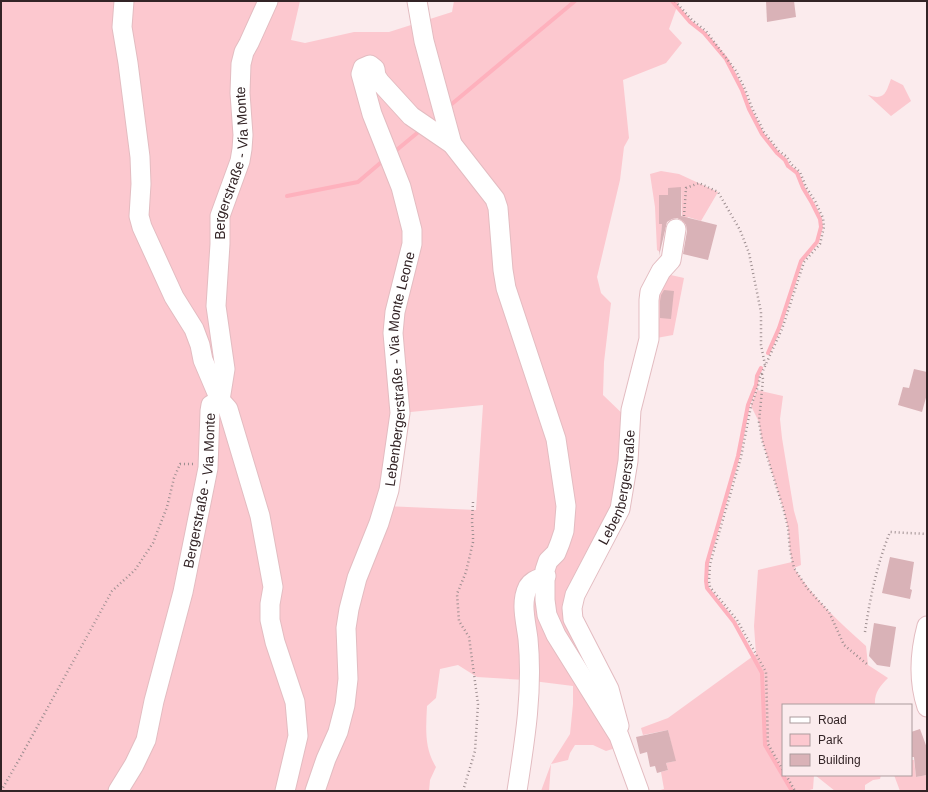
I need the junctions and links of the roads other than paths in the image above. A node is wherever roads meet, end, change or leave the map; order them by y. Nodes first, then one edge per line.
1 (124, 1) edge
2 (268, 1) edge
3 (417, 1) edge
4 (452, 144) junction
5 (676, 229) road end
6 (220, 400) junction
7 (546, 576) junction
8 (927, 626) edge
9 (927, 707) edge
10 (619, 736) junction
11 (118, 791) edge
12 (285, 791) edge
13 (315, 791) edge
14 (517, 791) edge
15 (639, 791) edge

1 - 6 street
2 - 6 street, Bergerstraße - Via Monte
3 - 4 street, Lebenbergerstraße - Via Monte Leone
4 - 7 street, Lebenbergerstraße - Via Monte Leone
4 - 13 street, Lebenbergerstraße - Via Monte Leone
5 - 10 street, Lebenbergerstraße
6 - 11 street, Bergerstraße - Via Monte
6 - 12 street
7 - 10 street, Lebenbergerstraße - Via Monte Leone
7 - 14 street
8 - 9 street
10 - 15 street, Lebenbergerstraße - Via Monte Leone

